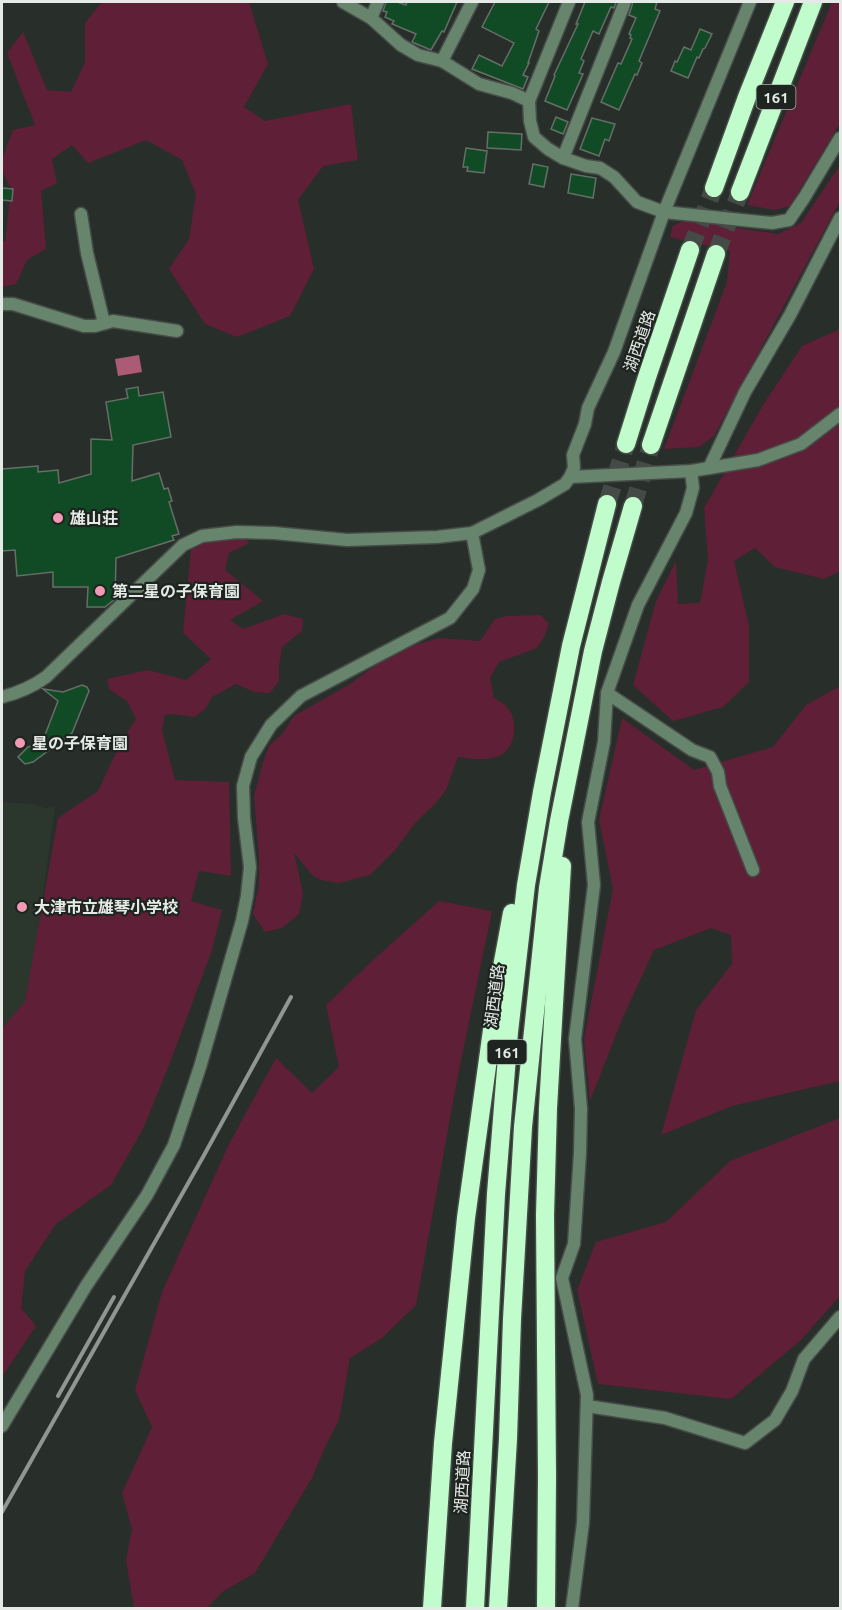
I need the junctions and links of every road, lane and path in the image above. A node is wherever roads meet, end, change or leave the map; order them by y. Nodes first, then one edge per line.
1 (343, 2) edge
2 (378, 2) edge
3 (472, 2) edge
4 (569, 2) edge
5 (625, 2) edge
6 (750, 2) edge
7 (784, 2) edge
8 (813, 2) edge
9 (371, 18) junction
10 (442, 61) junction
11 (529, 101) junction
12 (840, 138) edge
13 (563, 158) junction
14 (714, 188) tunnel mouth
15 (740, 192) tunnel mouth
16 (664, 212) junction
17 (81, 214) dead end
18 (840, 218) edge
19 (690, 250) tunnel mouth
20 (716, 254) tunnel mouth
21 (2, 304) edge
22 (104, 323) junction
23 (177, 331) dead end
24 (840, 414) edge
25 (626, 444) tunnel mouth
26 (651, 446) tunnel mouth
27 (709, 468) junction
28 (691, 471) junction
29 (570, 477) junction
30 (607, 504) tunnel mouth
31 (633, 506) tunnel mouth
32 (472, 532) junction
33 (607, 693) junction
34 (2, 697) edge
35 (573, 750) junction
36 (542, 792) junction
37 (753, 870) dead end
38 (840, 1317) edge
39 (586, 1406) junction
40 (2, 1426) edge
41 (432, 1608) edge
42 (475, 1608) edge
43 (498, 1608) edge
44 (546, 1608) edge
45 (572, 1608) edge

1 - 9 street
2 - 9 street
3 - 10 street
4 - 11 street
5 - 13 street
6 - 16 street
7 - 14 highway, 161
8 - 15 highway, 161
9 - 10 street
10 - 11 street
11 - 13 street
12 - 16 street
13 - 16 street
16 - 29 street
17 - 22 street
18 - 27 street
19 - 25 highway, 湖西道路
20 - 26 highway
21 - 22 street
22 - 23 street
24 - 27 street
27 - 28 street
28 - 29 street
28 - 33 street
29 - 32 street
30 - 36 highway, 湖西道路 / 161
31 - 35 highway, 161
32 - 34 street
32 - 40 street
33 - 37 street
33 - 39 street
35 - 43 highway, 161
35 - 44 highway
36 - 41 highway
36 - 42 highway, 湖西道路 / 161
38 - 39 street
39 - 45 street

